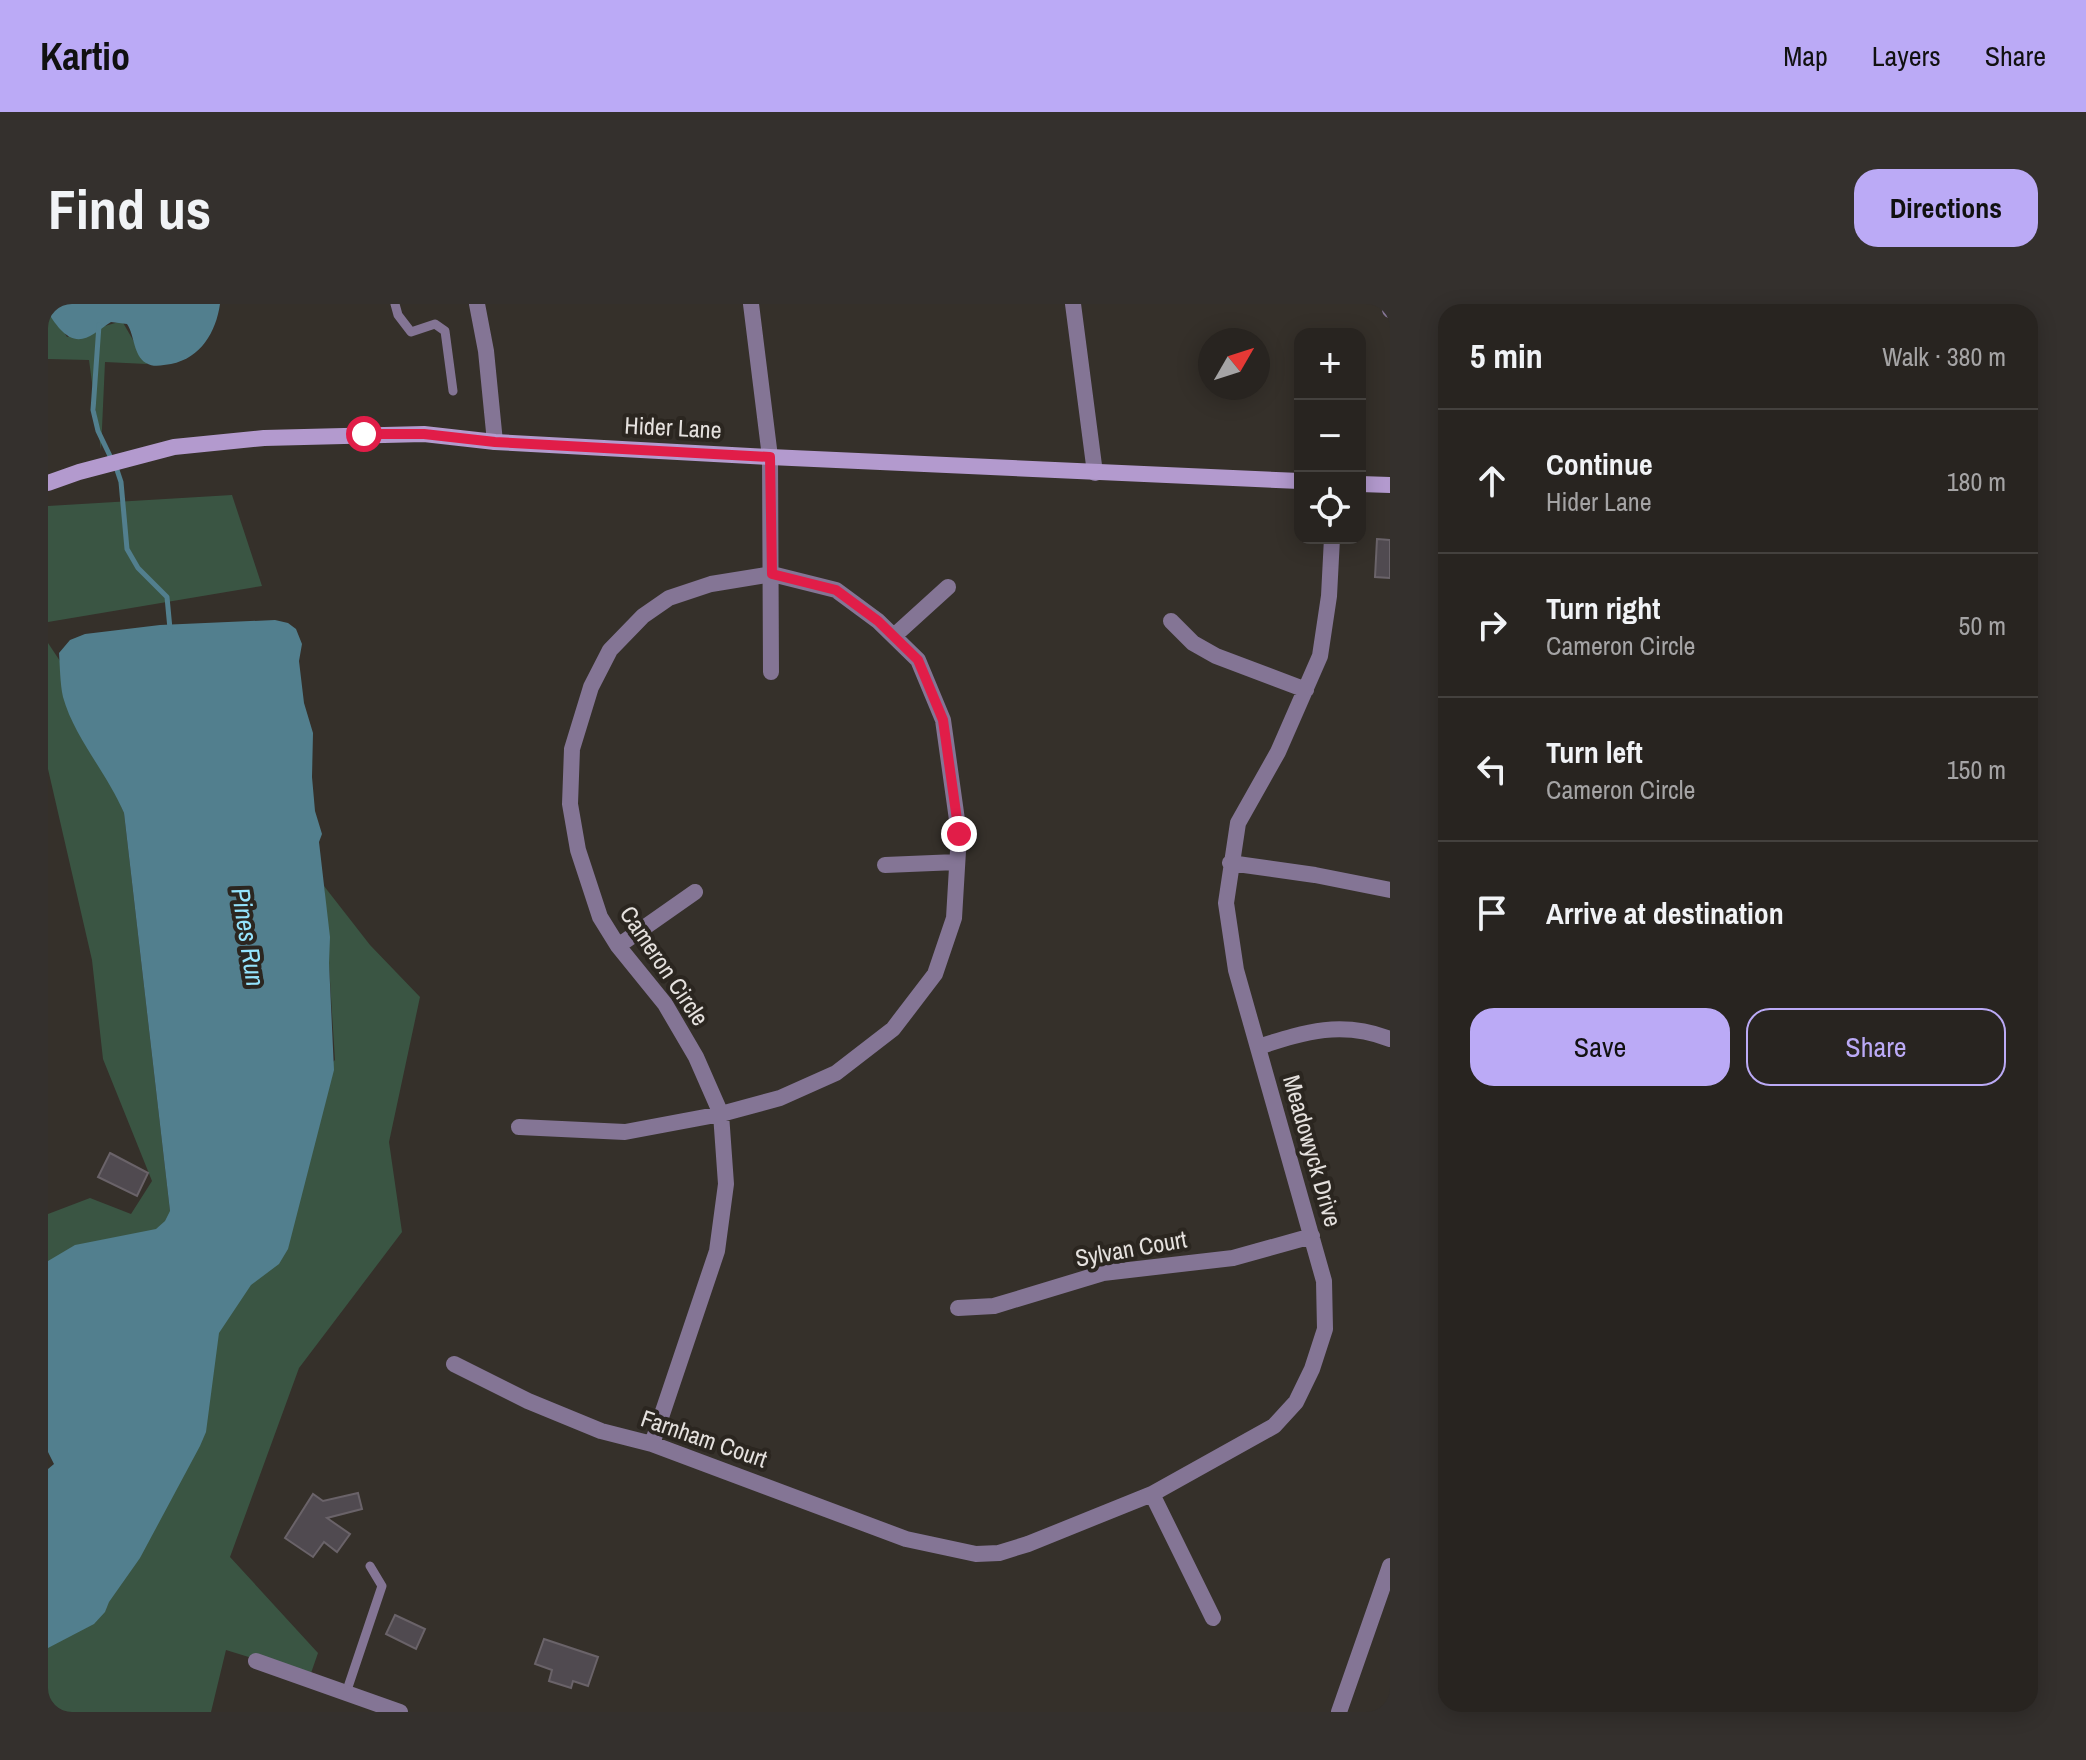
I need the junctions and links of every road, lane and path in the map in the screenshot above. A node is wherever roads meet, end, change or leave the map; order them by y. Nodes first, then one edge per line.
1 (395, 304) edge
2 (477, 304) edge
3 (751, 304) edge
4 (1073, 304) edge
5 (453, 391) dead end
6 (495, 442) junction
7 (770, 457) junction
8 (1095, 473) junction
9 (1294, 481) edge
10 (48, 483) edge
11 (1366, 484) edge
12 (1390, 485) edge
13 (1332, 544) edge
14 (772, 574) junction
15 (948, 587) dead end
16 (1171, 621) dead end
17 (894, 636) junction
18 (771, 672) dead end
19 (1306, 690) junction
20 (957, 862) junction
21 (1230, 863) junction
22 (885, 865) dead end
23 (1390, 890) edge
24 (695, 892) dead end
25 (618, 946) junction
26 (1390, 1039) edge
27 (1258, 1047) junction
28 (721, 1114) junction
29 (519, 1127) dead end
30 (1312, 1236) junction
31 (958, 1308) dead end
32 (454, 1364) dead end
33 (652, 1444) junction
34 (1152, 1494) junction
35 (943, 1548) joint
36 (370, 1566) dead end
37 (1390, 1566) edge
38 (1385, 1598) edge
39 (1213, 1618) dead end
40 (256, 1661) dead end
41 (346, 1693) junction
42 (400, 1712) edge
43 (1339, 1712) edge

1 - 5 lane
2 - 6 street
3 - 7 street
4 - 8 street
6 - 7 street, Hider Lane
6 - 10 street, Hider Lane
7 - 8 street, Hider Lane
7 - 14 street
8 - 9 street, Hider Lane
11 - 12 street
13 - 19 street, Meadowyck Drive
14 - 17 street, Cameron Circle
14 - 18 street
14 - 25 street, Cameron Circle
15 - 17 street
16 - 19 street
17 - 20 street, Cameron Circle
19 - 21 street, Meadowyck Drive
20 - 22 street
20 - 28 street, Cameron Circle
21 - 23 street
21 - 27 street, Meadowyck Drive
24 - 25 street
25 - 28 street, Cameron Circle
26 - 27 street
27 - 30 street, Meadowyck Drive
28 - 29 street
28 - 33 street, Cameron Circle
30 - 31 street, Sylvan Court
30 - 34 street, Meadowyck Drive
32 - 33 street, Farnham Court
33 - 35 street, Farnham Court
34 - 35 street, Meadowyck Drive
34 - 39 street
36 - 41 lane
37 - 38 street
38 - 43 street
40 - 41 street
41 - 42 street

